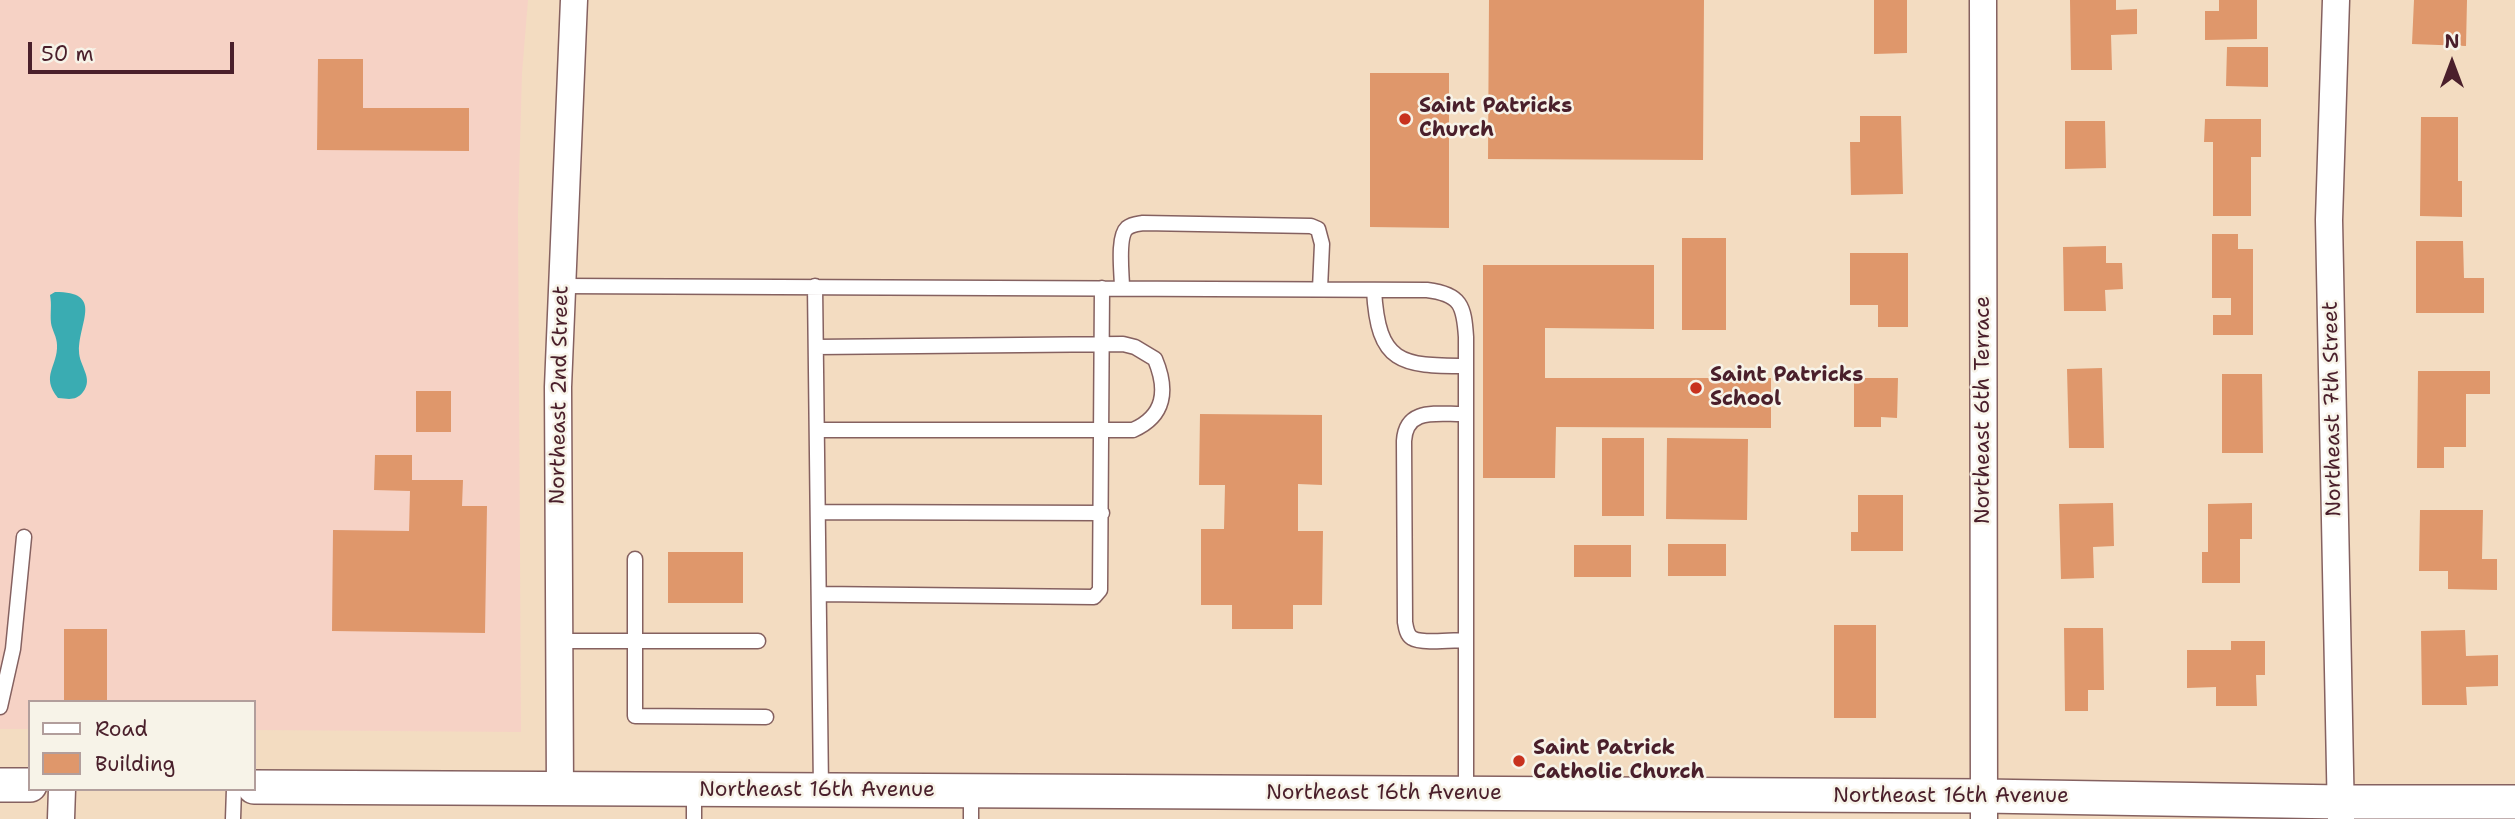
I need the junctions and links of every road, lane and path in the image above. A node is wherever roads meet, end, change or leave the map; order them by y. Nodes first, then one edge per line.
1 (574, 0) edge
2 (1983, 0) edge
3 (2336, 0) edge
4 (562, 286) junction
5 (815, 286) junction
6 (1102, 288) junction
7 (1122, 288) junction
8 (1320, 289) junction
9 (1374, 290) junction
10 (1102, 344) junction
11 (816, 347) junction
12 (1466, 366) junction
13 (1466, 414) junction
14 (817, 430) junction
15 (1102, 430) junction
16 (818, 512) junction
17 (1102, 513) junction
18 (24, 537) dead end
19 (635, 559) dead end
20 (819, 594) junction
21 (1466, 640) junction
22 (559, 641) junction
23 (635, 641) junction
24 (758, 641) dead end
25 (0, 707) edge
26 (766, 717) dead end
27 (0, 785) edge
28 (28, 785) edge
29 (256, 787) edge
30 (560, 790) junction
31 (62, 791) edge
32 (234, 791) edge
33 (821, 792) junction
34 (1466, 794) junction
35 (2515, 802) edge
36 (694, 805) edge
37 (971, 805) edge
38 (1984, 808) edge
39 (2341, 811) edge
40 (61, 819) edge
41 (233, 819) edge

1 - 4 street, Northeast 2nd Street
2 - 38 street, Northeast 6th Terrace
3 - 39 street, Northeast 7th Street
4 - 5 lane
4 - 22 street, Northeast 2nd Street
5 - 6 lane
5 - 11 lane
6 - 7 lane
6 - 10 lane
7 - 8 lane
7 - 8 lane
8 - 9 lane
9 - 12 lane
9 - 12 lane
10 - 11 lane
10 - 15 lane
10 - 15 lane
11 - 14 lane
12 - 13 lane
13 - 21 lane
13 - 21 lane
14 - 15 lane
14 - 16 lane
15 - 17 lane
16 - 17 lane
16 - 20 lane
17 - 20 lane
18 - 25 lane
19 - 23 lane
20 - 33 lane
21 - 34 lane
22 - 23 lane
22 - 30 street, Northeast 2nd Street
23 - 24 lane
23 - 26 lane
27 - 28 street
29 - 30 street, Northeast 16th Avenue
30 - 36 street, Northeast 16th Avenue
31 - 40 street
32 - 41 lane
33 - 36 street, Northeast 16th Avenue
33 - 37 street, Northeast 16th Avenue
34 - 37 street, Northeast 16th Avenue
34 - 38 street, Northeast 16th Avenue
35 - 39 street, Northeast 16th Avenue
38 - 39 street, Northeast 16th Avenue

